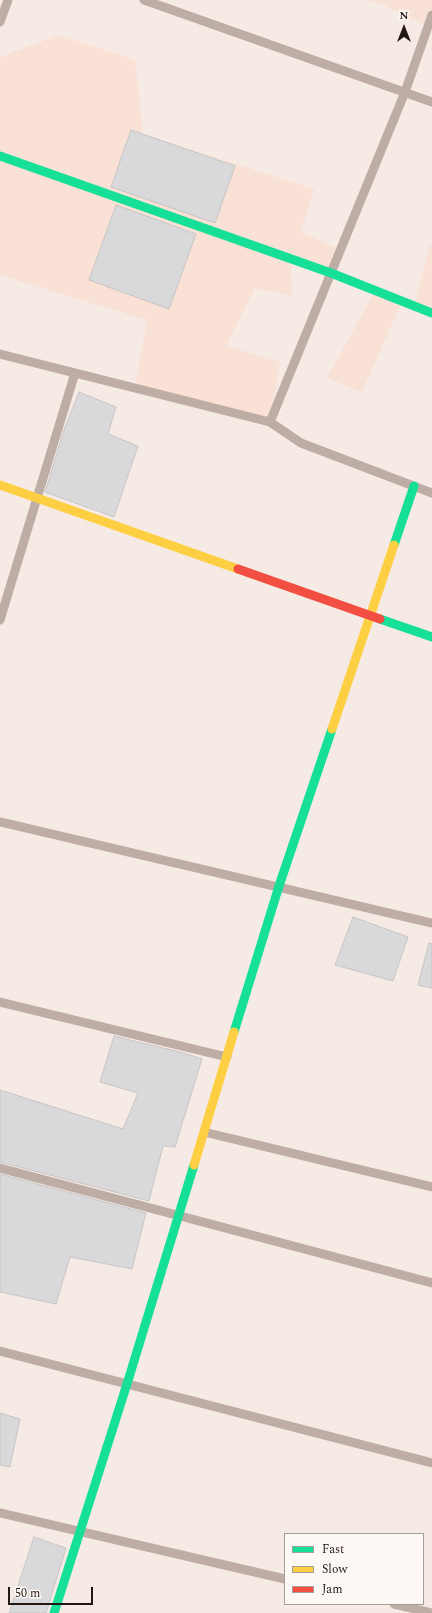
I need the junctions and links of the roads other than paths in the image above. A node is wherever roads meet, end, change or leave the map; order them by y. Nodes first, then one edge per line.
1 (8, 0) edge
2 (144, 0) edge
3 (432, 15) edge
4 (0, 22) edge
5 (405, 92) junction
6 (432, 102) edge
7 (0, 156) edge
8 (331, 273) junction
9 (432, 313) edge
10 (0, 354) edge
11 (75, 373) junction
12 (270, 422) junction
13 (0, 485) edge
14 (414, 486) junction
15 (432, 493) edge
16 (37, 498) junction
17 (370, 616) junction
18 (0, 620) edge
19 (432, 637) edge
20 (0, 822) edge
21 (279, 886) junction
22 (432, 922) edge
23 (0, 1002) edge
24 (227, 1057) junction
25 (204, 1132) junction
26 (0, 1168) edge
27 (432, 1187) edge
28 (178, 1216) junction
29 (432, 1283) edge
30 (0, 1351) edge
31 (127, 1384) junction
32 (432, 1463) edge
33 (0, 1514) edge
34 (80, 1532) junction
35 (284, 1579) edge
36 (398, 1605) edge
37 (54, 1613) edge
38 (432, 1613) edge

1 - 4 street
2 - 5 street
3 - 5 street
5 - 6 street
5 - 8 street
7 - 8 street
8 - 9 street
8 - 12 street
10 - 11 street
11 - 12 street
11 - 16 street
12 - 14 street
13 - 16 street
14 - 15 street
14 - 17 street
16 - 17 street
16 - 18 street
17 - 19 street
17 - 21 street
20 - 21 street
21 - 22 street
21 - 24 street
23 - 24 street
24 - 25 street
25 - 27 street
25 - 28 street
26 - 28 street
28 - 29 street
28 - 31 street
30 - 31 street
31 - 32 street
31 - 34 street
33 - 34 street
34 - 35 street
34 - 37 street
36 - 38 street

